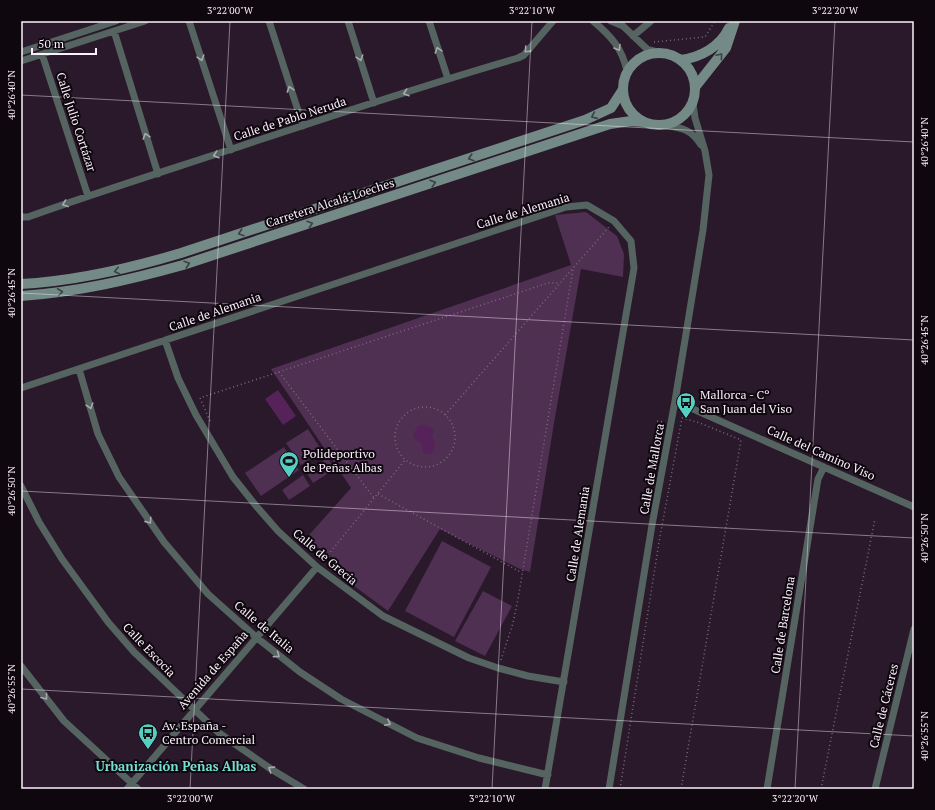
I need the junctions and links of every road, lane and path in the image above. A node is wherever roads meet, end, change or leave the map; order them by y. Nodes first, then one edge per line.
1 (116, 21) edge
2 (145, 21) edge
3 (189, 21) edge
4 (269, 21) edge
5 (348, 21) edge
6 (429, 21) edge
7 (553, 21) edge
8 (593, 21) edge
9 (611, 21) edge
10 (651, 21) edge
11 (715, 21) edge
12 (733, 21) edge
13 (114, 31) junction
14 (633, 36) junction
15 (650, 42) dead end
16 (21, 52) edge
17 (661, 52) junction
18 (42, 54) junction
19 (681, 60) junction
20 (21, 61) edge
21 (627, 71) junction
22 (448, 79) junction
23 (696, 86) junction
24 (622, 91) junction
25 (374, 103) junction
26 (693, 104) junction
27 (643, 122) junction
28 (664, 125) junction
29 (302, 126) junction
30 (231, 150) junction
31 (705, 151) junction
32 (158, 174) junction
33 (88, 196) junction
34 (21, 217) edge
35 (614, 221) junction
36 (573, 269) junction
37 (21, 284) edge
38 (560, 284) junction
39 (21, 296) edge
40 (165, 340) junction
41 (79, 369) junction
42 (279, 372) junction
43 (21, 388) edge
44 (675, 401) junction
45 (445, 415) junction
46 (211, 425) dead end
47 (405, 460) junction
48 (824, 466) junction
49 (21, 486) edge
50 (378, 494) junction
51 (374, 498) junction
52 (914, 507) edge
53 (875, 519) dead end
54 (295, 546) junction
55 (328, 555) junction
56 (317, 567) junction
57 (522, 573) junction
58 (339, 584) junction
59 (914, 629) edge
60 (256, 637) junction
61 (21, 666) edge
62 (498, 668) junction
63 (564, 682) junction
64 (194, 710) junction
65 (548, 775) junction
66 (129, 786) edge
67 (138, 789) edge
68 (304, 789) edge
69 (545, 789) edge
70 (609, 789) edge
71 (620, 789) edge
72 (681, 789) edge
73 (767, 789) edge
74 (821, 789) edge
75 (875, 789) edge

1 - 16 street
2 - 13 street
3 -> 30 street
29 -> 4 street
5 -> 25 street
22 -> 6 street
7 -> 22 street, Calle de Pablo Neruda
8 -> 21 street
9 - 14 street
10 - 14 street
11 - 15 path
12 - 19 main road
23 -> 12 main road
13 - 18 street
32 -> 13 street
14 - 17 street
17 - 19 main road
17 - 21 main road
18 - 20 street
18 - 33 street, Calle Julio Cortázar
19 - 23 main road
21 - 24 main road
22 -> 25 street, Calle de Pablo Neruda
23 - 26 main road
24 - 27 main road
24 -> 37 main road, Carretera Alcalá-Loeches
25 - 29 street, Calle de Pablo Neruda
26 - 28 main road
26 - 31 street, Calle de Mallorca
27 - 28 main road
39 -> 27 main road, Carretera Alcalá-Loeches
28 - 31 street, Calle de Mallorca
29 - 30 street, Calle de Pablo Neruda
30 -> 32 street, Calle de Pablo Neruda
31 - 44 street, Calle de Mallorca
32 - 33 street, Calle de Pablo Neruda
33 -> 34 street, Calle de Pablo Neruda
35 - 36 path
35 - 40 street, Calle de Alemania
35 - 63 street, Calle de Alemania
36 - 38 path
36 - 57 path
38 - 42 path
38 - 45 path
40 - 41 street, Calle de Alemania
40 - 54 street, Calle de Grecia
41 - 43 street, Calle de Alemania
41 -> 60 street, Calle de Italia
42 - 46 path
42 - 51 path
44 - 48 street, Calle del Camino Viso
44 - 70 street, Calle de Mallorca
45 - 47 path
45 - 47 path
47 - 50 path
48 - 52 street, Calle del Camino Viso
48 - 73 street, Calle de Barcelona
49 - 64 street, Calle Escocia
50 - 51 path
50 - 57 path
51 - 55 path
53 - 74 path
54 - 55 path
54 - 56 street, Calle de Grecia
55 - 58 path
56 - 58 street, Calle de Grecia
56 - 60 street, Avenida de España
57 - 62 path
58 - 62 street, Calle de Grecia
59 - 75 street, Calle de Cáceres
60 - 64 street, Avenida de España
60 -> 65 street, Calle de Italia
61 -> 66 street
62 - 63 street, Calle de Grecia
63 - 65 street, Calle de Alemania
64 - 66 street, Avenida de España
68 -> 64 street, Calle Escocia
65 - 69 street, Calle de Alemania
66 - 67 street
71 - 72 path

